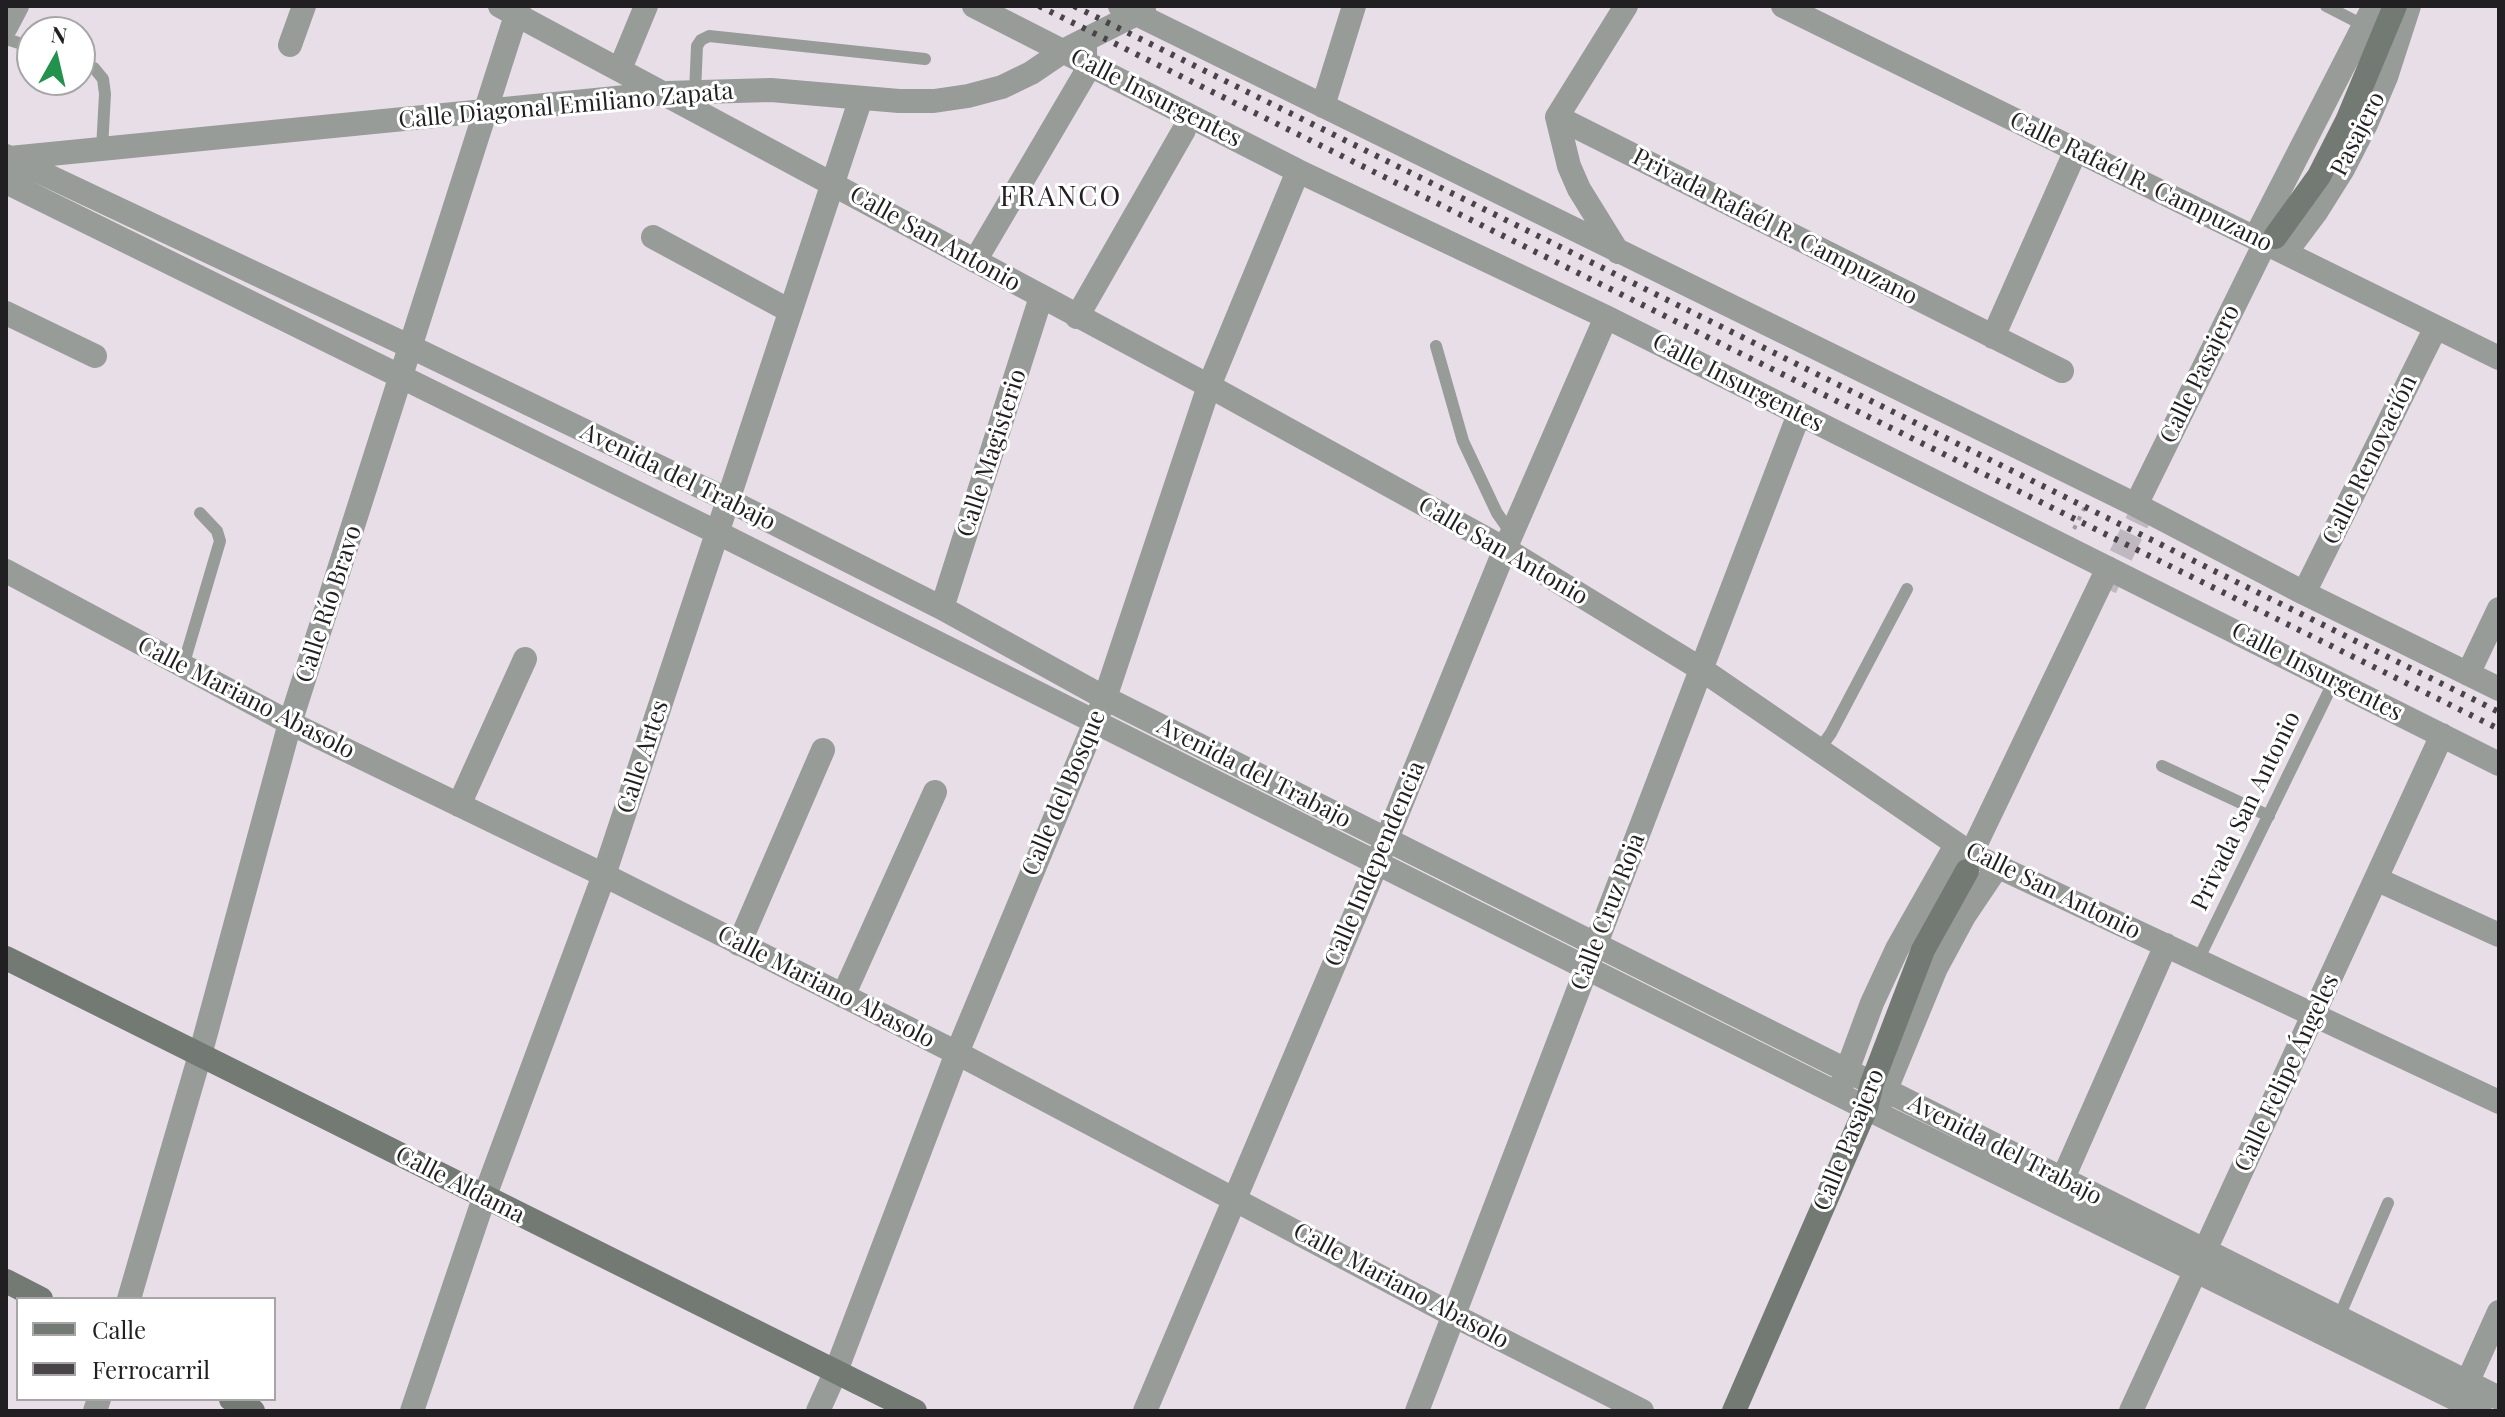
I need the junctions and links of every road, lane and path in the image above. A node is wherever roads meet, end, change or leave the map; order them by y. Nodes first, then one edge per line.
1 (17, 6) edge
2 (304, 6) edge
3 (646, 6) edge
4 (974, 6) edge
5 (1354, 6) edge
6 (1626, 6) edge
7 (1783, 6) edge
8 (2326, 6) edge
9 (2395, 6) edge
10 (2409, 6) edge
11 (512, 9) edge
12 (1137, 9) edge
13 (2369, 16) edge
14 (6, 27) edge
15 (290, 45) dead end
16 (1080, 56) junction
17 (925, 59) dead end
18 (620, 69) junction
19 (96, 70) edge
20 (695, 92) junction
21 (666, 93) junction
22 (861, 98) junction
23 (1323, 106) junction
24 (486, 112) junction
25 (1557, 117) junction
26 (1184, 130) dead end
27 (102, 149) junction
28 (2076, 150) junction
29 (8, 158) edge
30 (1298, 171) junction
31 (6, 182) edge
32 (832, 183) junction
33 (1579, 189) junction
34 (1557, 222) junction
35 (653, 237) dead end
36 (2270, 243) junction
37 (1618, 252) junction
38 (975, 261) junction
39 (1041, 297) junction
40 (790, 311) junction
41 (6, 313) edge
42 (1077, 317) junction
43 (1606, 317) junction
44 (2436, 327) junction
45 (1993, 337) junction
46 (1436, 346) dead end
47 (411, 347) junction
48 (95, 356) dead end
49 (2499, 358) edge
50 (2062, 371) dead end
51 (402, 377) junction
52 (1209, 386) junction
53 (1799, 414) junction
54 (2089, 497) dead end
55 (728, 500) junction
56 (2136, 505) junction
57 (200, 513) dead end
58 (716, 532) junction
59 (1508, 541) junction
60 (2065, 547) junction
61 (2108, 568) junction
62 (6, 571) edge
63 (1907, 589) dead end
64 (2304, 593) junction
65 (942, 608) junction
66 (2499, 609) edge
67 (525, 659) dead end
68 (183, 666) junction
69 (1701, 669) junction
70 (2468, 674) junction
71 (2334, 681) junction
72 (2499, 689) edge
73 (1105, 698) junction
74 (1094, 722) junction
75 (290, 723) junction
76 (2442, 735) junction
77 (823, 750) dead end
78 (1819, 750) junction
79 (2499, 764) edge
80 (2162, 766) dead end
81 (935, 792) dead end
82 (459, 805) junction
83 (2269, 816) junction
84 (1386, 839) junction
85 (1965, 857) junction
86 (1377, 863) junction
87 (1997, 867) junction
88 (604, 875) junction
89 (2376, 879) junction
90 (2499, 935) edge
91 (739, 944) junction
92 (2166, 945) junction
93 (1591, 956) junction
94 (6, 958) edge
95 (2198, 960) junction
96 (843, 996) junction
97 (2314, 1015) junction
98 (957, 1053) junction
99 (200, 1055) junction
100 (1848, 1070) junction
101 (1879, 1087) junction
102 (1839, 1094) junction
103 (2499, 1102) edge
104 (1871, 1110) junction
105 (2059, 1189) junction
106 (484, 1198) junction
107 (1235, 1199) junction
108 (2388, 1203) dead end
109 (2201, 1260) junction
110 (6, 1281) edge
111 (37, 1297) edge
112 (130, 1297) edge
113 (2499, 1312) edge
114 (1453, 1315) junction
115 (2339, 1317) junction
116 (836, 1371) junction
117 (2499, 1398) edge
118 (235, 1401) edge
119 (2466, 1401) edge
120 (253, 1411) edge
121 (412, 1411) edge
122 (818, 1411) edge
123 (915, 1411) edge
124 (1145, 1411) edge
125 (1417, 1411) edge
126 (1642, 1411) edge
127 (1734, 1411) edge
128 (2131, 1411) edge

1 - 14 street
2 - 15 street
3 - 18 street
4 - 16 street, Calle Insurgentes
5 - 23 street
6 - 25 street
7 - 28 street, Calle Rafaél R. Campuzano
8 - 13 lane
9 - 36 street, Calle Pasajero
10 - 36 street, Pasajero
11 - 18 street, Calle San Antonio
11 - 24 street, Calle Río Bravo
12 - 16 street, Calle Diagonal Emiliano Zapata
12 - 23 street
13 - 36 street, Pasajero
16 - 22 street, Calle Diagonal Emiliano Zapata
16 - 30 street, Calle Insurgentes
16 - 38 street
17 - 20 lane
18 - 21 street, Calle San Antonio
19 - 27 lane
20 - 21 street, Calle Diagonal Emiliano Zapata
20 - 22 street, Calle Diagonal Emiliano Zapata
21 - 24 street, Calle Diagonal Emiliano Zapata
21 - 32 street, Calle San Antonio
22 - 32 street, Calle Artes
23 - 34 street
24 - 27 street, Calle Diagonal Emiliano Zapata
24 - 47 street, Calle Río Bravo
25 - 33 street
25 - 45 street, Privada Rafaél R. Campuzano
26 - 42 street
27 - 29 street, Calle Diagonal Emiliano Zapata
28 - 36 street, Calle Rafaél R. Campuzano
28 - 45 street
29 - 47 street, Avenida del Trabajo
30 - 43 street, Calle Insurgentes
30 - 52 street, Calle del Bosque
31 - 51 street, Avenida del Trabajo
32 - 38 street, Calle San Antonio
32 - 40 street, Calle Artes
33 - 34 street
33 - 37 street
34 - 37 street
35 - 40 street
36 - 44 street, Calle Rafaél R. Campuzano
36 - 56 street, Calle Pasajero
37 - 56 street
38 - 39 street, Calle San Antonio
39 - 42 street, Calle San Antonio
39 - 65 street, Calle Magisterio
40 - 55 street, Calle Artes
41 - 48 street
42 - 52 street, Calle San Antonio
43 - 53 street, Calle Insurgentes
43 - 59 street, Calle Independencia
44 - 49 street, Calle Rafaél R. Campuzano
44 - 64 street, Calle Renovación
45 - 50 street, Privada Rafaél R. Campuzano
46 - 59 lane
47 - 51 street, Calle Río Bravo
47 - 55 street, Avenida del Trabajo
51 - 58 street, Avenida del Trabajo
51 - 75 street, Calle Río Bravo
52 - 59 street, Calle San Antonio
52 - 73 street, Calle del Bosque
53 - 60 street, Calle Insurgentes
53 - 69 street, Calle Cruz Roja
54 - 60 path
55 - 58 street, Calle Artes
55 - 65 street, Avenida del Trabajo
56 - 64 street
57 - 68 lane
58 - 74 street, Avenida del Trabajo
58 - 88 street, Calle Artes
59 - 69 street, Calle San Antonio
59 - 84 street, Calle Independencia
60 - 61 street, Calle Insurgentes
61 - 71 street, Calle Insurgentes
61 - 85 street, Calle Pasajero
62 - 68 street, Calle Mariano Abasolo
63 - 78 lane
64 - 70 street
65 - 73 street, Avenida del Trabajo
66 - 70 street
67 - 82 street
68 - 75 street, Calle Mariano Abasolo
69 - 78 street, Calle San Antonio
69 - 93 street, Calle Cruz Roja
70 - 72 street
71 - 76 street, Calle Insurgentes
71 - 83 lane, Privada San Antonio
73 - 74 street, Calle del Bosque
73 - 84 street, Avenida del Trabajo
74 - 86 street, Avenida del Trabajo
74 - 98 street, Calle del Bosque
75 - 82 street, Calle Mariano Abasolo
75 - 99 street, Calle Río Bravo
76 - 79 street, Calle Insurgentes
76 - 89 street, Calle Felipe Ángeles
77 - 91 street
78 - 85 street, Calle San Antonio
80 - 83 lane
81 - 96 street
82 - 88 street, Calle Mariano Abasolo
83 - 95 lane, Privada San Antonio
84 - 86 street, Calle Independencia
84 - 93 street, Avenida del Trabajo
85 - 87 street, Calle San Antonio
85 - 100 street
85 - 101 street, Calle Pasajero
86 - 93 street, Avenida del Trabajo
86 - 107 street, Calle Independencia
87 - 92 street, Calle San Antonio
87 - 101 street
88 - 91 street, Calle Mariano Abasolo
88 - 106 street, Calle Artes
89 - 90 street
89 - 97 street, Calle Felipe Ángeles
91 - 96 street, Calle Mariano Abasolo
92 - 95 street, Calle San Antonio
92 - 105 street
93 - 100 street, Avenida del Trabajo
93 - 102 street, Avenida del Trabajo
93 - 114 street, Calle Cruz Roja
94 - 99 street, Calle Aldama
95 - 97 street, Calle San Antonio
96 - 98 street, Calle Mariano Abasolo
97 - 103 street, Calle San Antonio
97 - 109 street, Calle Felipe Ángeles
98 - 107 street, Calle Mariano Abasolo
98 - 116 street, Calle del Bosque
99 - 106 street, Calle Aldama
99 - 112 street, Calle Río Bravo
100 - 101 street, Avenida del Trabajo
100 - 102 street
101 - 104 street, Calle Pasajero
101 - 105 street, Avenida del Trabajo
102 - 104 street, Avenida del Trabajo
104 - 105 street, Avenida del Trabajo
104 - 127 street, Calle Pasajero
105 - 109 street, Avenida del Trabajo
106 - 116 street, Calle Aldama
106 - 121 street, Calle Artes
107 - 114 street, Calle Mariano Abasolo
107 - 124 street, Calle Independencia
108 - 115 lane
109 - 115 street, Avenida del Trabajo
109 - 119 street, Avenida del Trabajo
109 - 128 street, Calle Felipe Ángeles
110 - 111 street
113 - 119 street
114 - 125 street, Calle Cruz Roja
114 - 126 street, Calle Mariano Abasolo
115 - 119 street, Avenida del Trabajo
116 - 122 street, Calle del Bosque
116 - 123 street, Calle Aldama
117 - 119 street, Avenida del Trabajo
118 - 120 street

